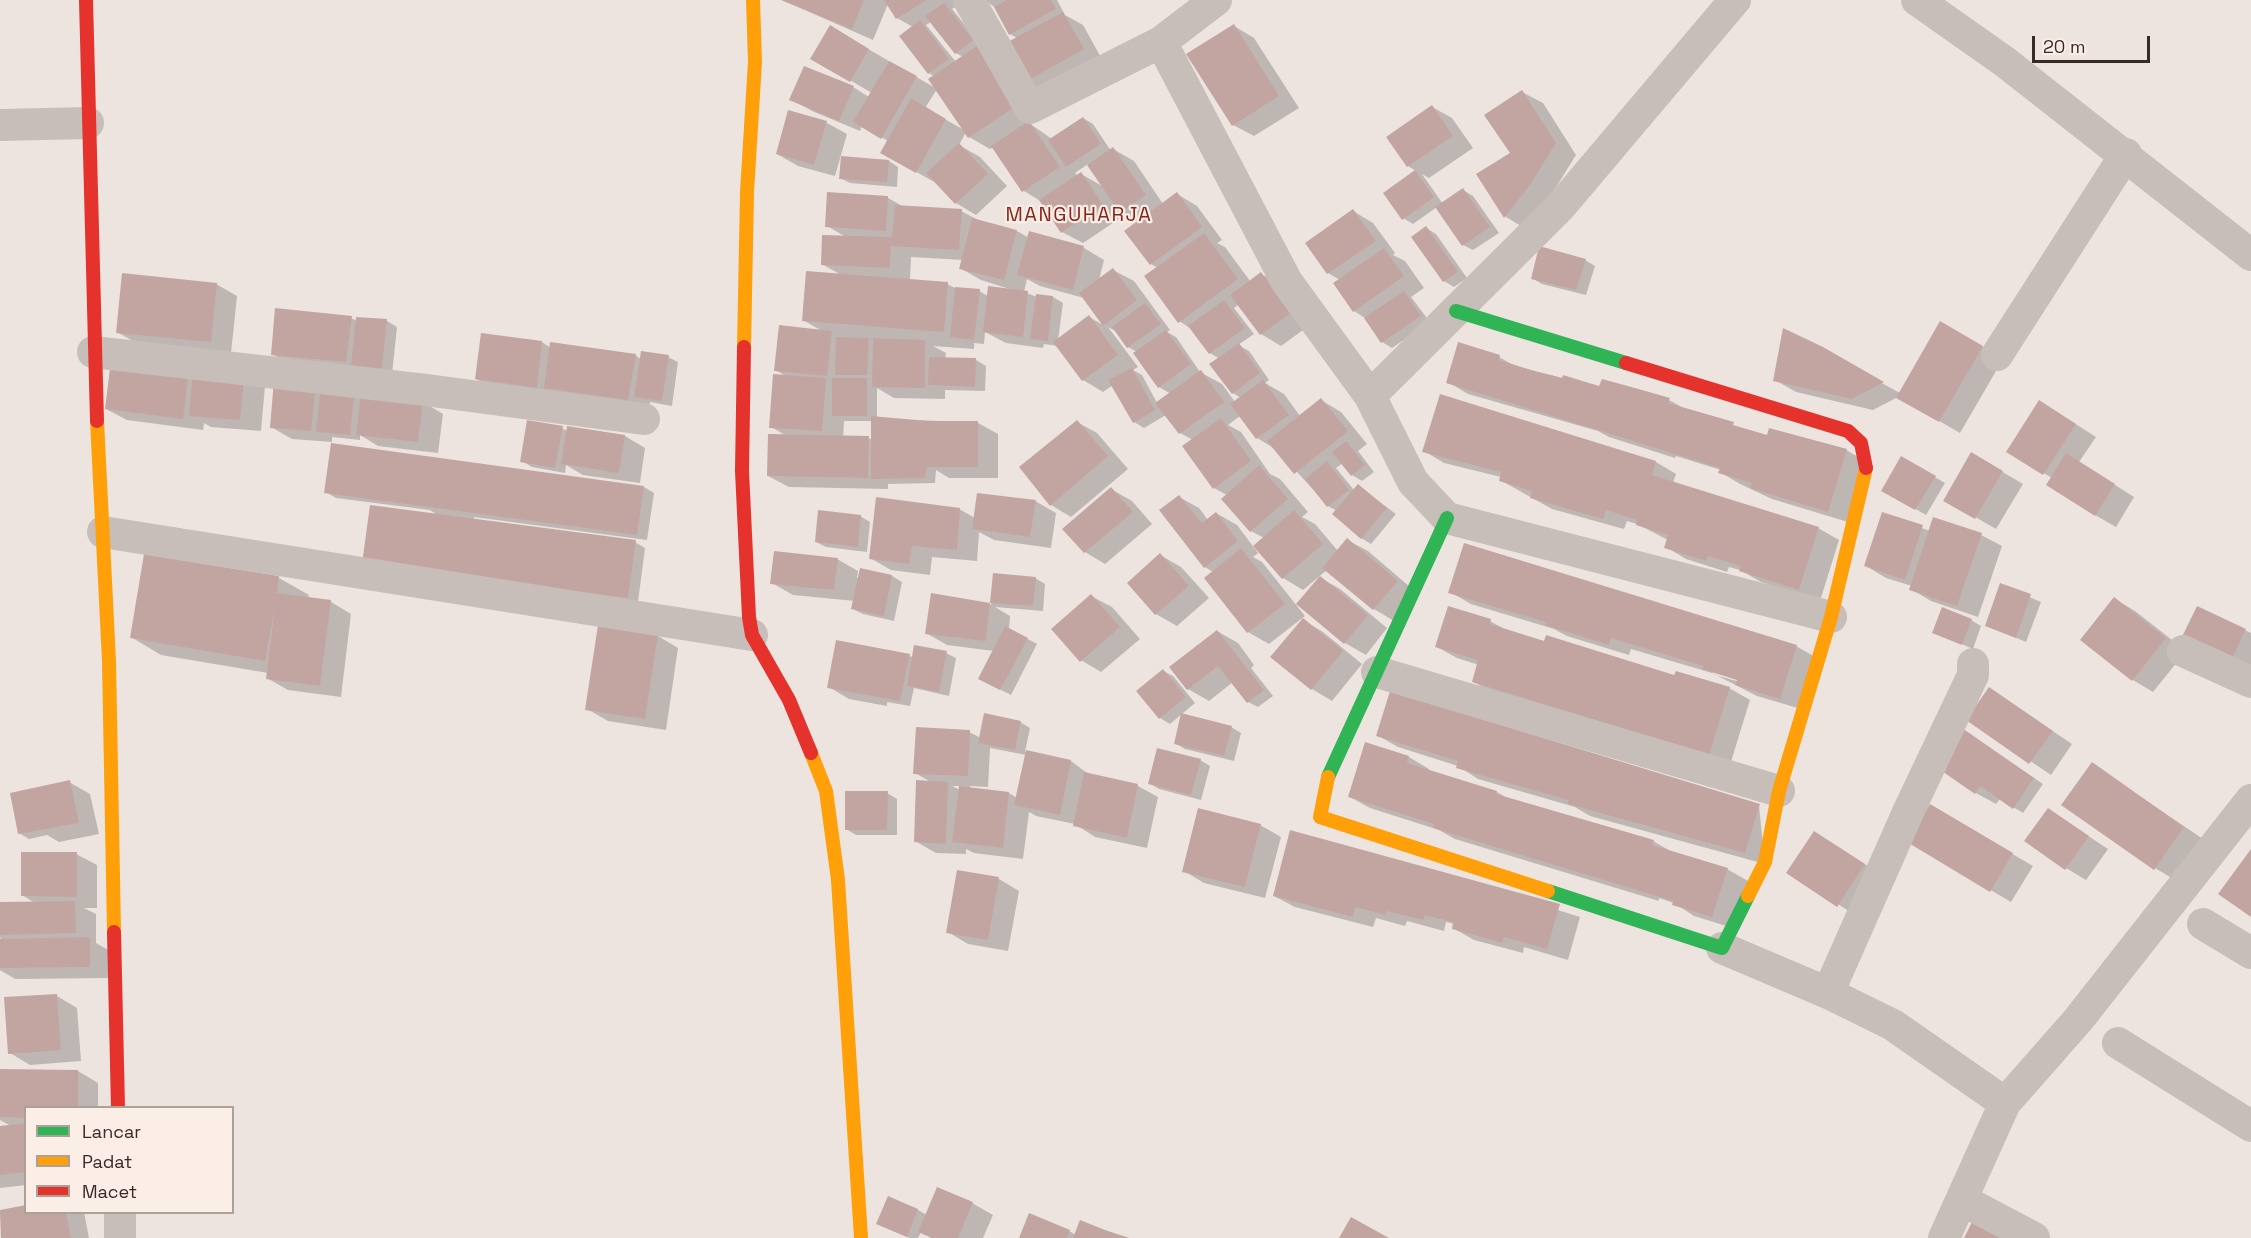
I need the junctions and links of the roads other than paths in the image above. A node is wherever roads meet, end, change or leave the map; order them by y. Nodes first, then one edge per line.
1 (86, 0) edge
2 (753, 0) edge
3 (969, 0) edge
4 (1216, 0) edge
5 (1735, 0) edge
6 (1917, 0) edge
7 (1161, 42) junction
8 (88, 123) junction
9 (0, 125) edge
10 (2126, 154) junction
11 (2251, 255) edge
12 (1456, 311) junction
13 (93, 352) junction
14 (1997, 355) dead end
15 (1370, 396) junction
16 (644, 419) dead end
17 (1446, 518) junction
18 (103, 532) junction
19 (1831, 617) junction
20 (752, 635) junction
21 (2183, 651) dead end
22 (1973, 664) dead end
23 (1377, 672) junction
24 (2251, 682) edge
25 (1779, 791) junction
26 (2251, 800) edge
27 (2203, 924) dead end
28 (1722, 948) junction
29 (2251, 953) edge
30 (1828, 993) junction
31 (2118, 1043) dead end
32 (2005, 1103) junction
33 (118, 1106) edge
34 (2251, 1126) edge
35 (1962, 1200) junction
36 (120, 1214) edge
37 (120, 1238) edge
38 (861, 1238) edge
39 (1944, 1238) edge
40 (2034, 1238) edge

1 - 8 street
2 - 20 street
3 - 7 street
4 - 7 street
5 - 12 street
6 - 10 street
7 - 15 street
8 - 9 street
8 - 13 street
10 - 11 street
10 - 14 street
12 - 15 street
12 - 19 street
13 - 16 street
13 - 18 street
15 - 17 street
17 - 19 street
17 - 23 street
18 - 20 street
18 - 33 street
19 - 25 street
20 - 38 street
21 - 24 street
22 - 30 street
23 - 25 street
23 - 28 street
25 - 28 street
26 - 32 street
27 - 29 street
28 - 30 street
30 - 32 street
31 - 34 street
32 - 35 street
35 - 39 street
35 - 40 street
36 - 37 street

